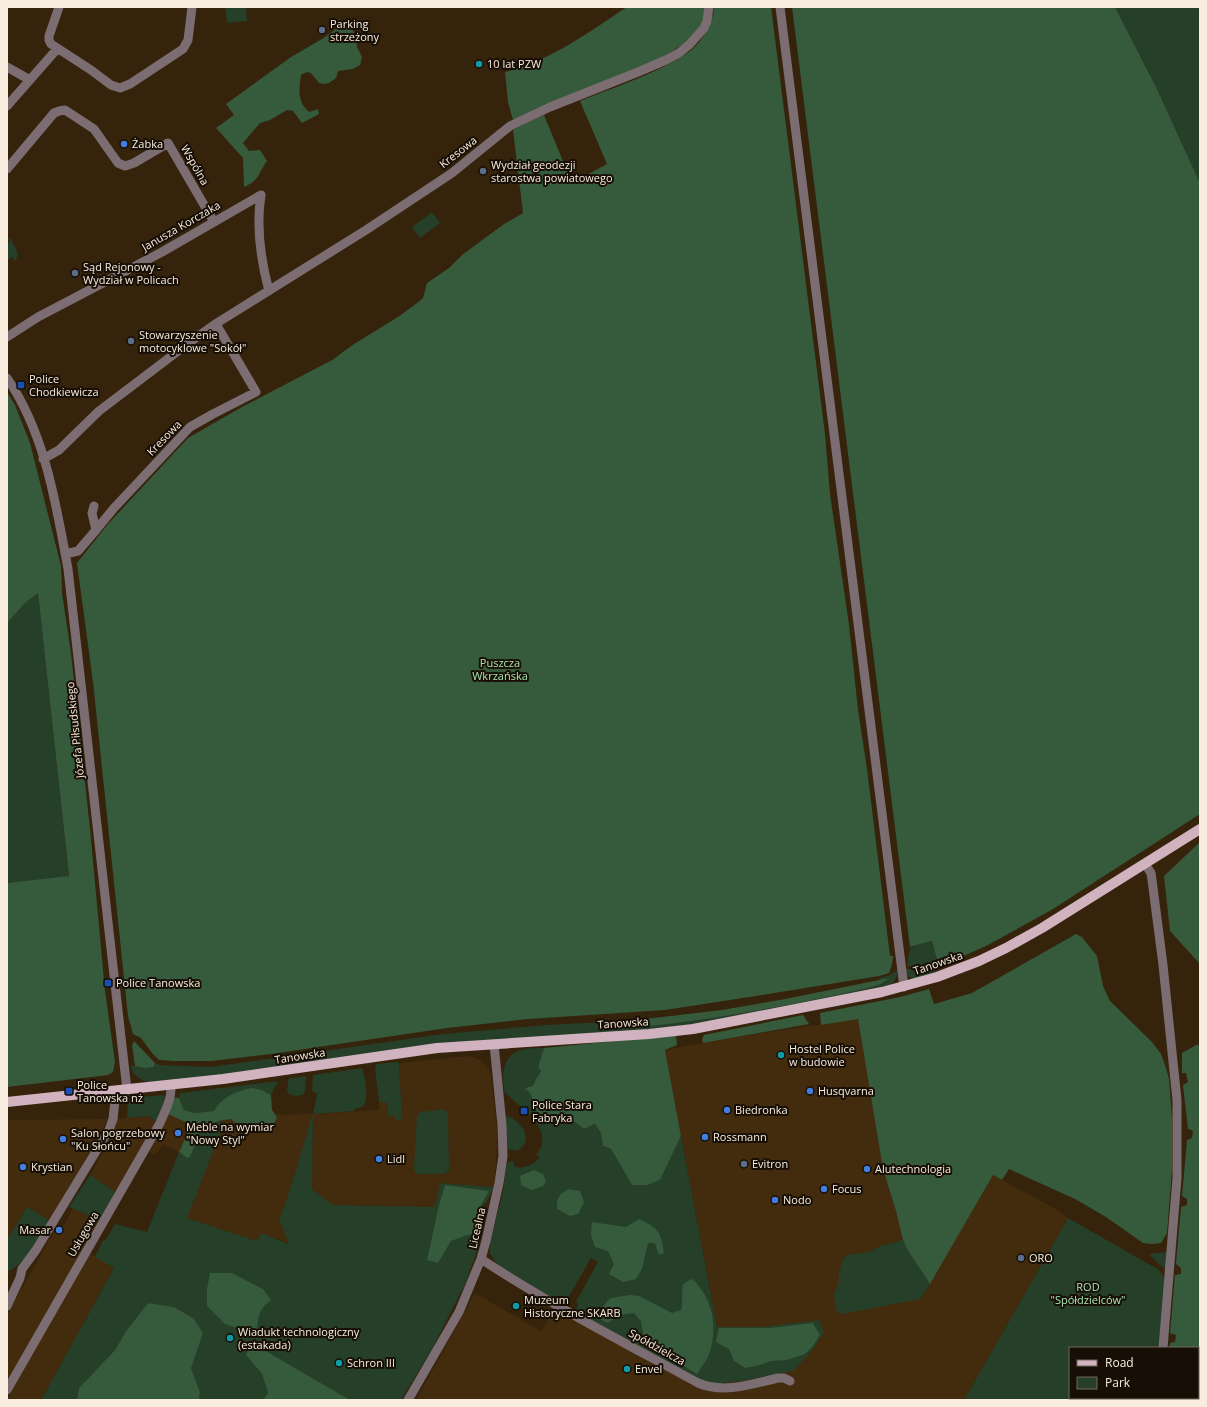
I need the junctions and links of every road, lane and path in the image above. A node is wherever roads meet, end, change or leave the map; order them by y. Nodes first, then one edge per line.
1 (59, 7) edge
2 (192, 7) edge
3 (709, 7) edge
4 (780, 7) edge
5 (57, 49) junction
6 (7, 67) edge
7 (30, 80) junction
8 (7, 106) edge
9 (7, 169) edge
10 (214, 222) junction
11 (269, 292) junction
12 (216, 324) junction
13 (7, 337) edge
14 (7, 378) edge
15 (43, 459) junction
16 (94, 506) dead end
17 (96, 530) junction
18 (65, 554) junction
19 (1200, 829) edge
20 (1145, 864) junction
21 (904, 987) junction
22 (494, 1044) junction
23 (171, 1085) junction
24 (128, 1090) junction
25 (116, 1091) junction
26 (7, 1102) edge
27 (481, 1260) junction
28 (7, 1306) edge
29 (1163, 1347) edge
30 (790, 1381) dead end
31 (7, 1390) edge
32 (408, 1400) edge

1 - 5 street
2 - 5 street
3 - 11 street, Kresowa
4 - 21 street
5 - 7 street
6 - 7 street
7 - 8 street
9 - 10 street, Wspólna
10 - 11 street, Janusza Korczaka
10 - 13 street, Janusza Korczaka
11 - 12 street, Kresowa
12 - 15 street, Kresowa
12 - 17 street, Kresowa
14 - 15 street, Józefa Piłsudskiego
15 - 18 street, Józefa Piłsudskiego
16 - 17 street
17 - 18 street, Kresowa
18 - 24 street, Józefa Piłsudskiego
19 - 20 main road, Tanowska
20 - 21 main road, Tanowska
20 - 29 street
21 - 22 main road, Tanowska
22 - 23 main road, Tanowska
22 - 27 street, Licealna
23 - 24 main road, Tanowska
23 - 31 street, Usługowa
24 - 25 main road, Tanowska
25 - 26 main road, Tanowska
25 - 28 street
27 - 30 street, Spółdzielcza
27 - 32 street, Licealna

